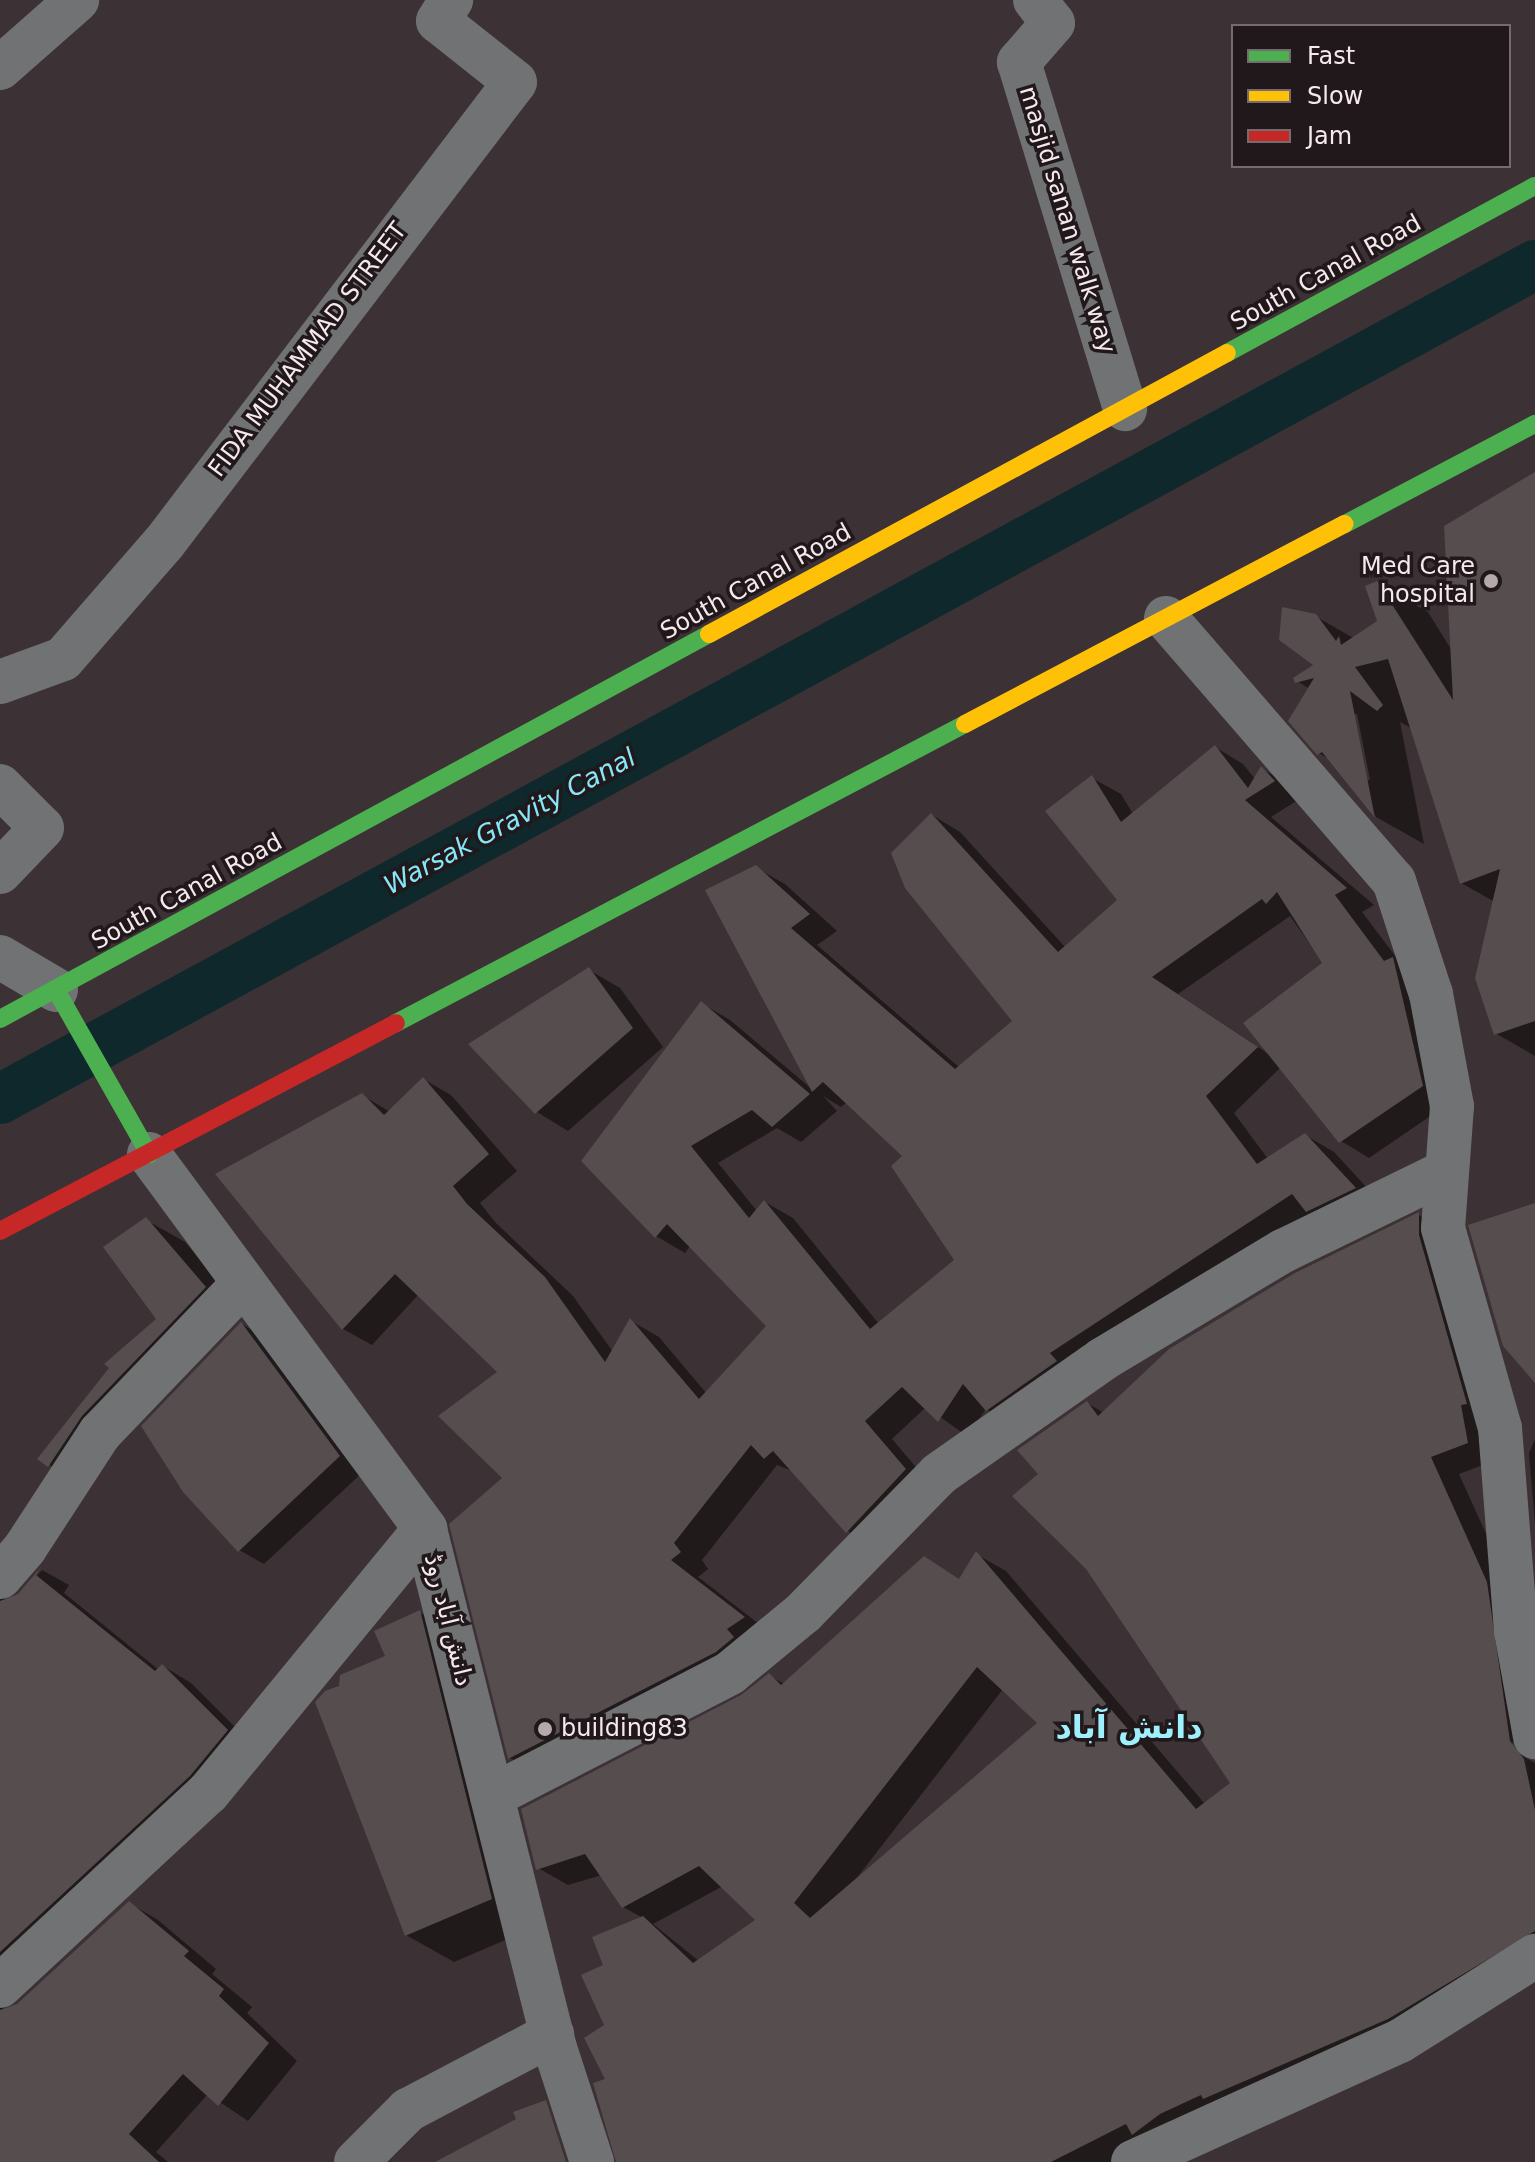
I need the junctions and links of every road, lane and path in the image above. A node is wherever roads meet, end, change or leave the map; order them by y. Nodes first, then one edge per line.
1 (77, 0) edge
2 (451, 0) edge
3 (1035, 0) edge
4 (0, 68) edge
5 (1535, 186) edge
6 (1125, 409) junction
7 (1535, 424) edge
8 (1166, 618) junction
9 (0, 682) edge
10 (0, 786) edge
11 (0, 872) edge
12 (0, 957) edge
13 (56, 990) junction
14 (0, 1019) edge
15 (149, 1154) junction
16 (1447, 1171) junction
17 (0, 1231) edge
18 (244, 1283) junction
19 (425, 1529) junction
20 (0, 1577) edge
21 (1535, 1737) edge
22 (492, 1796) junction
23 (1535, 1956) edge
24 (0, 1986) edge
25 (552, 2034) junction
26 (356, 2162) edge
27 (592, 2162) edge
28 (1133, 2162) edge

1 - 4 street
2 - 9 street, FIDA MUHAMMAD STREET
3 - 6 street, masjid sanan walk way
5 - 6 main road, South Canal Road
6 - 13 main road, South Canal Road
7 - 8 main road
8 - 15 main road
8 - 16 street
10 - 11 street
12 - 13 street
13 - 14 main road, South Canal Road
13 - 15 main road
15 - 17 main road
15 - 18 street, دانش آباد روڈ
16 - 21 street
16 - 22 street
18 - 19 street, دانش آباد روڈ
18 - 20 street
19 - 22 street, دانش آباد روڈ
19 - 24 street
22 - 25 street, دانش آباد روڈ
23 - 28 street
25 - 26 street
25 - 27 street, دانش آباد روڈ

